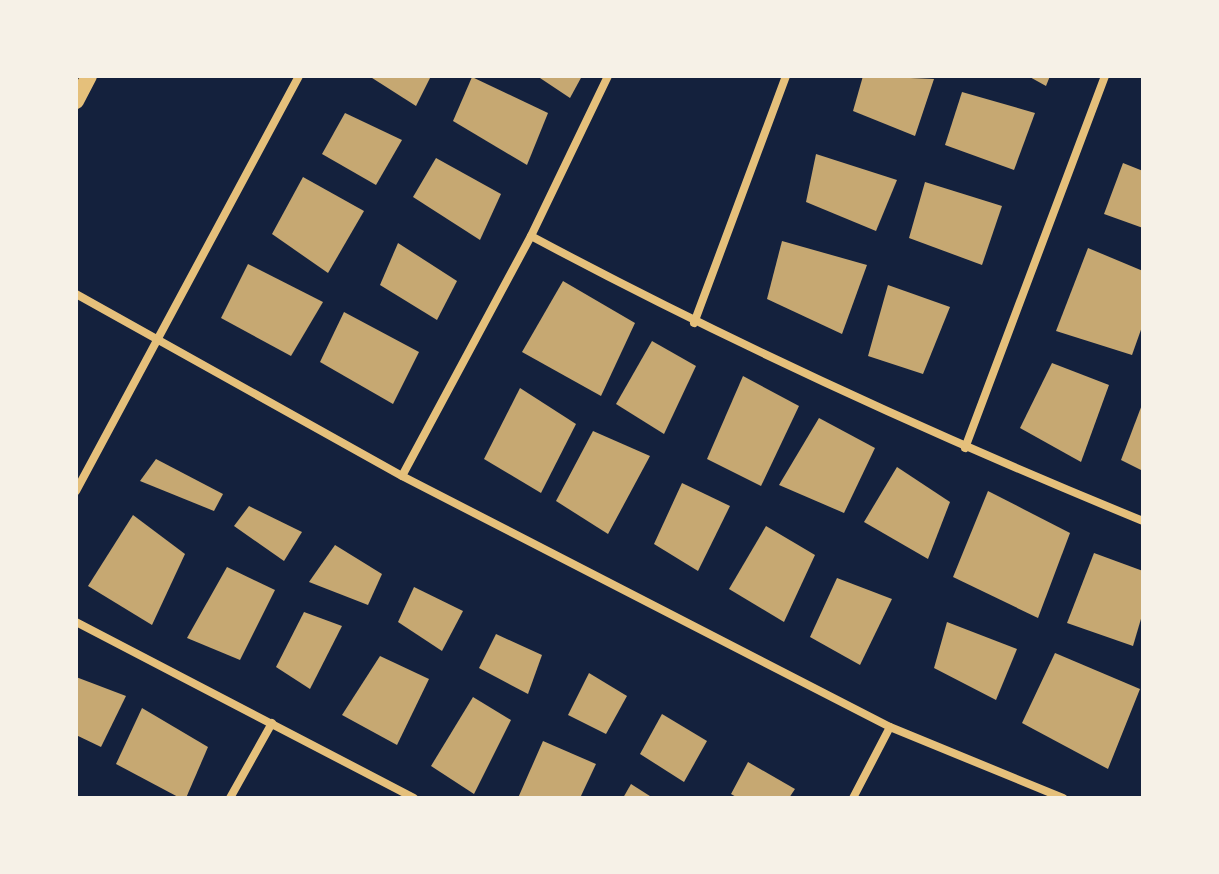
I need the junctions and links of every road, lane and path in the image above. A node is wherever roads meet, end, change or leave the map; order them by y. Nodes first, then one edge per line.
1 (89, 76) edge
2 (299, 76) edge
3 (608, 76) edge
4 (786, 76) edge
5 (1105, 76) edge
6 (76, 101) edge
7 (531, 236) junction
8 (76, 294) edge
9 (694, 323) junction
10 (156, 339) junction
11 (965, 448) junction
12 (402, 476) junction
13 (76, 491) edge
14 (1143, 521) edge
15 (76, 622) edge
16 (272, 723) junction
17 (890, 727) junction
18 (230, 798) edge
19 (414, 798) edge
20 (853, 798) edge
21 (1063, 798) edge

1 - 6 main road
2 - 10 street
3 - 7 street
4 - 9 street
5 - 11 street
7 - 9 street
7 - 12 street
8 - 10 street
9 - 11 street
10 - 12 street
10 - 13 street
11 - 14 street
12 - 17 street
15 - 16 street
16 - 18 street
16 - 19 street
17 - 20 street
17 - 21 street

